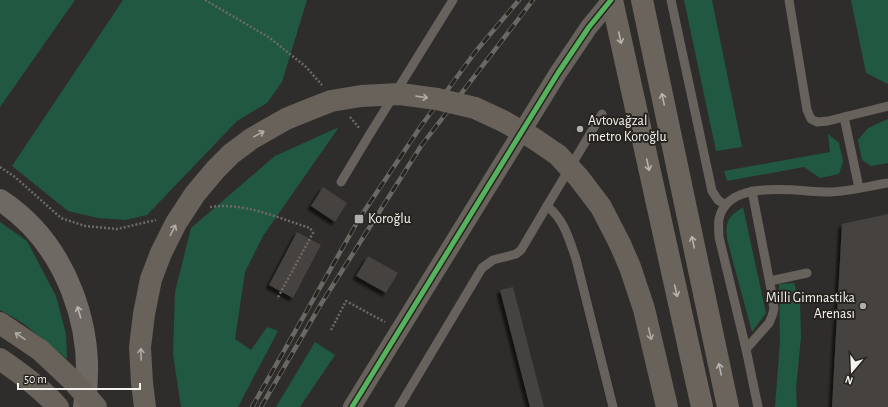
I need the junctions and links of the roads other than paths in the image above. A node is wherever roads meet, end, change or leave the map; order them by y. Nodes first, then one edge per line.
1 (453, 0) edge
2 (612, 0) edge
3 (642, 0) edge
4 (671, 0) edge
5 (789, 0) edge
6 (888, 106) edge
7 (602, 114) dead end
8 (844, 117) junction
9 (342, 182) dead end
10 (888, 183) edge
11 (859, 188) junction
12 (752, 192) junction
13 (0, 200) edge
14 (725, 205) junction
15 (547, 206) junction
16 (807, 273) dead end
17 (770, 281) junction
18 (0, 323) edge
19 (746, 349) junction
20 (0, 359) edge
21 (58, 407) edge
22 (84, 407) edge
23 (96, 407) edge
24 (145, 407) edge
25 (352, 407) edge
26 (399, 407) edge
27 (613, 407) edge
28 (667, 407) edge
29 (702, 407) edge
30 (728, 407) edge
31 (758, 407) edge

1 - 9 lane
2 - 25 street
2 -> 29 main road
30 -> 3 main road
4 - 14 lane
5 - 8 lane
6 - 8 lane
7 - 15 lane
8 - 11 lane
10 - 11 lane
11 - 12 lane
12 - 14 lane
12 - 17 lane
22 -> 13 highway
14 - 19 lane
15 - 26 lane
15 - 27 lane
16 - 17 lane
17 - 19 lane
23 -> 18 main road, bridge
19 - 31 lane
20 - 21 main road
24 -> 28 main road, bridge

